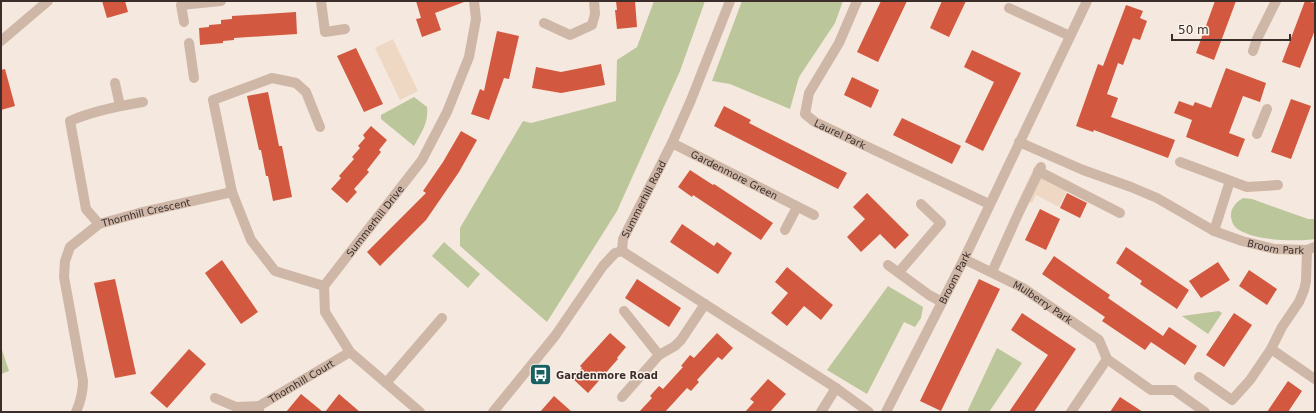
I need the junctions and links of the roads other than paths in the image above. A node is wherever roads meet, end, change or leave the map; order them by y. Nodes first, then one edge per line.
1 (48, 1) edge
2 (220, 1) edge
3 (321, 1) edge
4 (474, 1) edge
5 (594, 1) edge
6 (730, 1) edge
7 (857, 1) edge
8 (1087, 1) edge
9 (1276, 1) edge
10 (1009, 8) dead end
11 (184, 22) dead end
12 (544, 23) dead end
13 (345, 29) dead end
14 (1070, 36) junction
15 (1, 42) edge
16 (189, 43) dead end
17 (1253, 51) dead end
18 (194, 78) dead end
19 (115, 83) dead end
20 (143, 102) dead end
21 (120, 106) junction
22 (1267, 110) dead end
23 (320, 127) dead end
24 (1257, 134) dead end
25 (1019, 142) junction
26 (672, 143) junction
27 (1180, 162) dead end
28 (1230, 181) junction
29 (1278, 184) dead end
30 (232, 192) junction
31 (921, 204) dead end
32 (989, 204) junction
33 (797, 206) junction
34 (1120, 213) dead end
35 (814, 215) dead end
36 (99, 224) junction
37 (785, 230) dead end
38 (1214, 230) junction
39 (1311, 249) edge
40 (622, 251) junction
41 (964, 259) junction
42 (888, 265) dead end
43 (899, 272) junction
44 (992, 272) junction
45 (324, 286) junction
46 (942, 302) junction
47 (705, 304) junction
48 (624, 311) dead end
49 (442, 318) dead end
50 (1271, 349) junction
51 (350, 352) junction
52 (659, 355) junction
53 (1107, 360) junction
54 (1199, 377) dead end
55 (1315, 379) edge
56 (386, 383) junction
57 (836, 388) junction
58 (622, 397) dead end
59 (215, 398) dead end
60 (259, 409) edge
61 (76, 412) edge
62 (420, 412) edge
63 (493, 412) edge
64 (821, 412) edge
65 (869, 412) edge
66 (886, 412) edge
67 (1071, 412) edge
68 (1206, 412) edge

1 - 15 street
2 - 11 street
3 - 13 street
4 - 45 street, Summerhill Drive
5 - 12 street
6 - 26 street, Summerhill Road
7 - 32 street, Laurel Park
8 - 14 street, Broom Park
9 - 17 street
10 - 14 street
14 - 25 street, Broom Park
16 - 18 street
19 - 21 street
20 - 21 street
21 - 36 street
22 - 24 street
23 - 30 street
25 - 32 street, Broom Park
25 - 38 street, Broom Park
26 - 33 street, Gardenmore Green
26 - 40 street, Summerhill Road
27 - 28 street
28 - 29 street
28 - 38 street
30 - 36 street, Thornhill Crescent
30 - 45 street
31 - 43 street
32 - 41 street, Broom Park
33 - 35 street, Gardenmore Green
33 - 37 street
34 - 44 street
36 - 61 street, Thornhill Crescent
38 - 39 street, Broom Park
39 - 50 street
40 - 47 street
40 - 63 street, Summerhill Road
41 - 44 street, Mulberry Park
41 - 46 street, Broom Park
42 - 43 street
43 - 46 street
44 - 53 street, Mulberry Park
45 - 51 street
46 - 66 street, Broom Park
47 - 52 street
47 - 57 street
48 - 52 street
49 - 56 street
50 - 54 street
50 - 55 street
51 - 56 street
51 - 60 street, Thornhill Court
52 - 58 street
53 - 67 street
53 - 68 street
56 - 62 street
57 - 64 street
57 - 65 street
59 - 60 street

